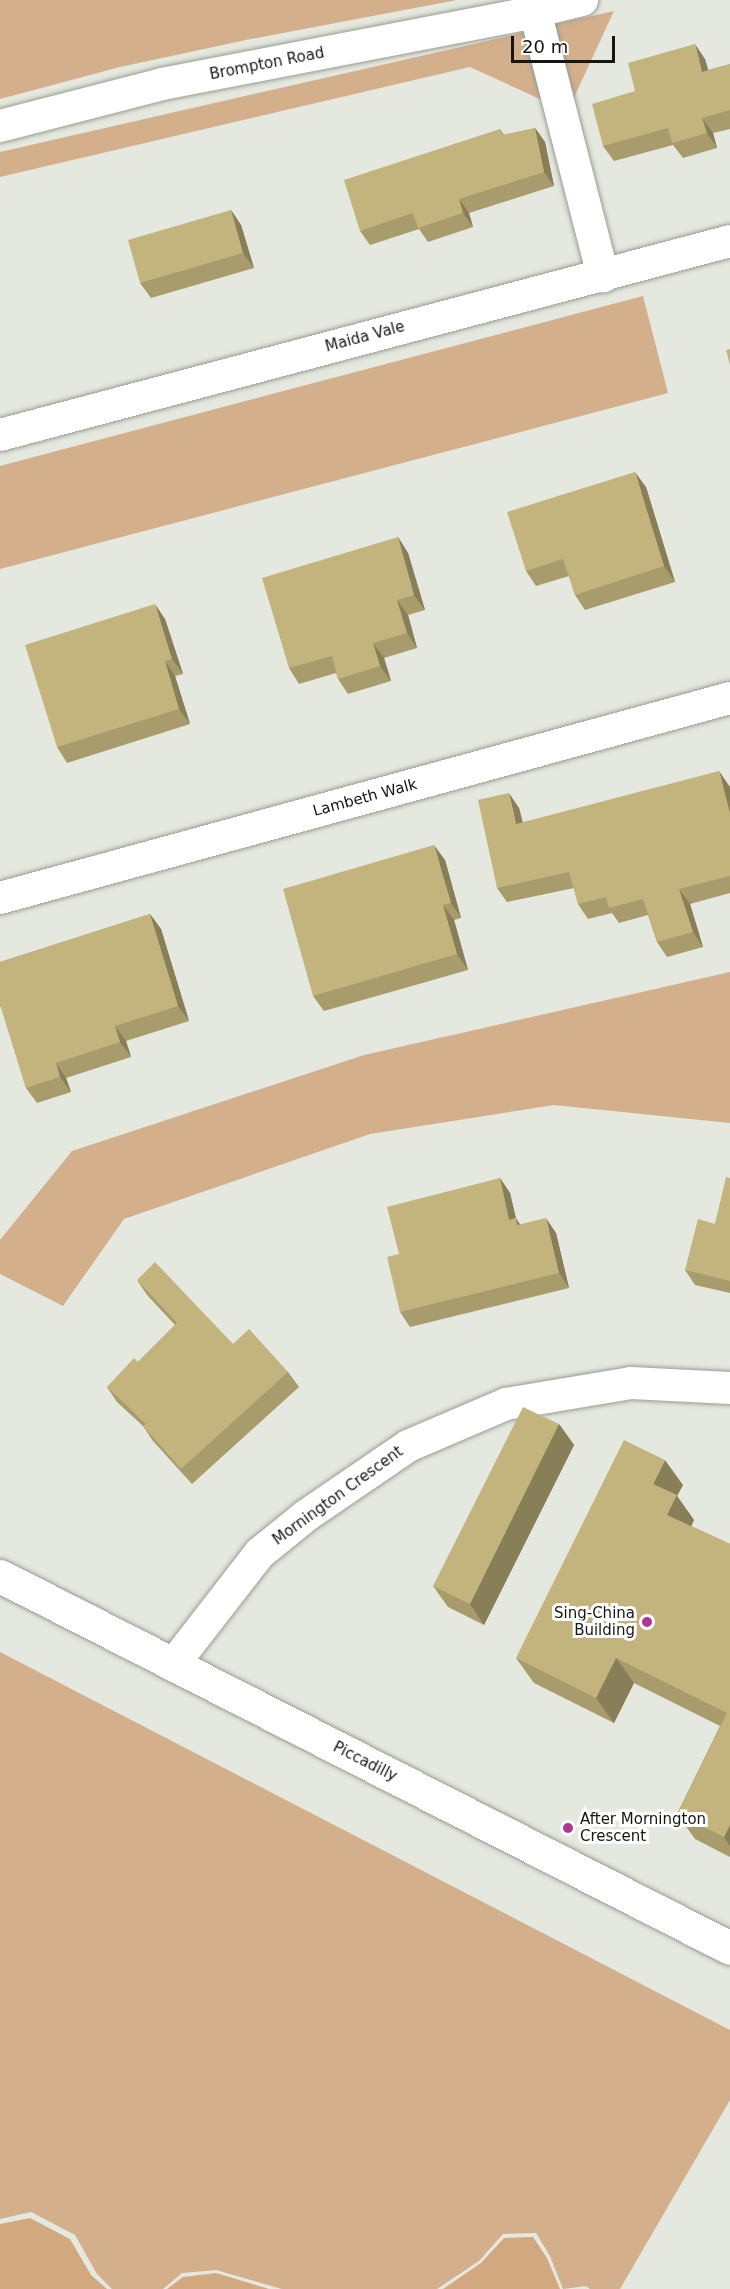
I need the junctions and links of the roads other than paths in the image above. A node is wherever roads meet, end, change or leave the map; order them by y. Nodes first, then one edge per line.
1 (582, 0) edge
2 (535, 11) junction
3 (0, 126) edge
4 (730, 241) edge
5 (603, 276) junction
6 (0, 435) edge
7 (730, 698) edge
8 (0, 898) edge
9 (730, 1388) edge
10 (0, 1576) edge
11 (173, 1665) junction
12 (730, 1948) edge

1 - 2 street, Brompton Road
2 - 3 street, Brompton Road
2 - 5 street
4 - 5 street, Maida Vale
5 - 6 street, Maida Vale
7 - 8 street, Lambeth Walk
9 - 11 street, Mornington Crescent
10 - 11 street, Piccadilly
11 - 12 street, Piccadilly

